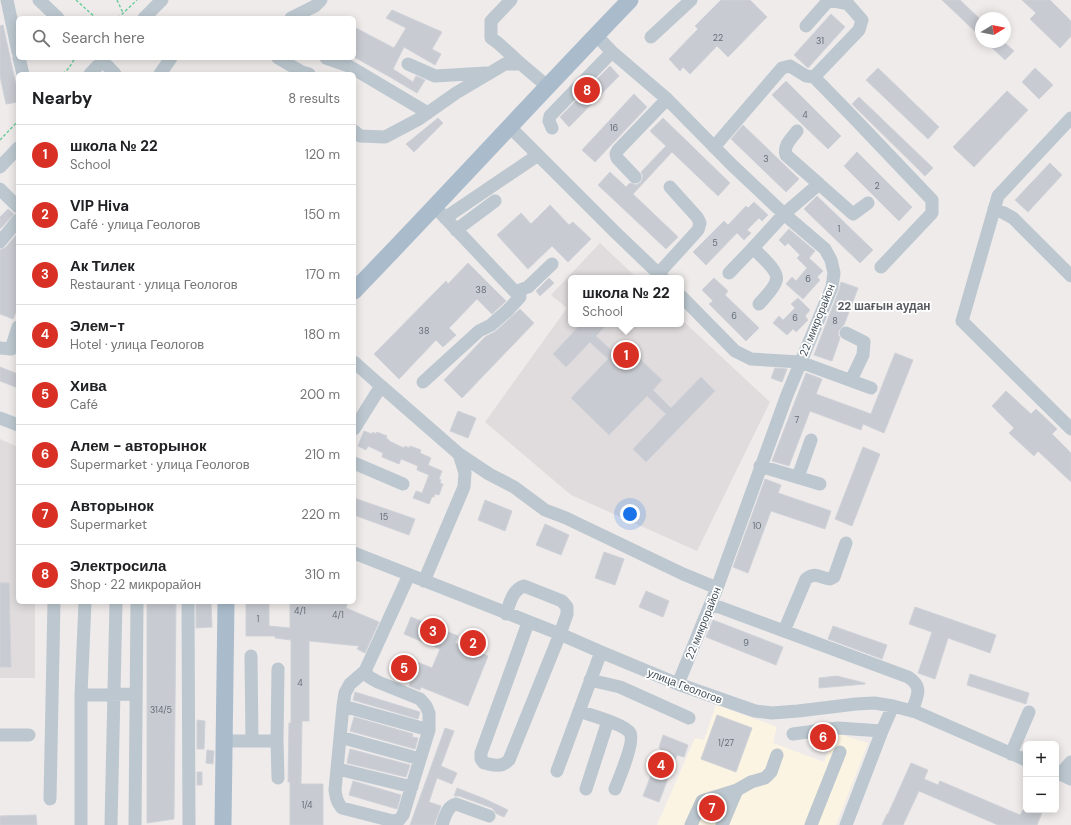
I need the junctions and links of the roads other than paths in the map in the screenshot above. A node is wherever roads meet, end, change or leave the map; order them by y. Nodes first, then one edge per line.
1 (6, 0) edge
2 (39, 0) edge
3 (162, 0) edge
4 (322, 0) edge
5 (511, 0) edge
6 (630, 0) edge
7 (691, 0) edge
8 (829, 0) edge
9 (0, 5) edge
10 (56, 16) edge
11 (146, 16) edge
12 (295, 16) edge
13 (806, 26) dead end
14 (596, 35) junction
15 (651, 37) dead end
16 (16, 43) edge
17 (612, 52) junction
18 (20, 60) edge
19 (102, 60) edge
20 (104, 60) edge
21 (170, 60) edge
22 (281, 60) edge
23 (330, 60) edge
24 (408, 64) dead end
25 (521, 64) junction
26 (347, 70) edge
27 (22, 72) edge
28 (92, 72) edge
29 (113, 72) edge
30 (161, 72) edge
31 (302, 72) edge
32 (490, 73) junction
33 (356, 75) edge
34 (814, 77) junction
35 (547, 86) junction
36 (667, 99) junction
37 (428, 113) junction
38 (1071, 118) edge
39 (509, 126) junction
40 (552, 128) dead end
41 (797, 131) dead end
42 (356, 133) edge
43 (714, 147) junction
44 (16, 150) edge
45 (538, 155) junction
46 (0, 167) edge
47 (635, 177) dead end
48 (819, 184) junction
49 (670, 187) dead end
50 (0, 189) edge
51 (495, 202) dead end
52 (868, 203) dead end
53 (16, 205) edge
54 (994, 209) junction
55 (440, 212) junction
56 (784, 214) junction
57 (16, 222) edge
58 (456, 230) junction
59 (0, 242) edge
60 (753, 248) junction
61 (552, 264) dead end
62 (881, 267) dead end
63 (729, 273) dead end
64 (661, 275) edge
65 (1071, 276) edge
66 (356, 289) edge
67 (515, 292) junction
68 (684, 299) edge
69 (759, 304) dead end
70 (16, 333) edge
71 (846, 333) dead end
72 (0, 348) edge
73 (800, 362) junction
74 (356, 364) edge
75 (851, 380) junction
76 (422, 382) dead end
77 (381, 386) junction
78 (871, 388) dead end
79 (0, 418) edge
80 (16, 422) edge
81 (356, 426) edge
82 (1071, 429) edge
83 (811, 440) dead end
84 (459, 454) junction
85 (356, 464) edge
86 (760, 466) junction
87 (798, 478) junction
88 (403, 484) dead end
89 (820, 484) dead end
90 (846, 543) dead end
91 (356, 554) edge
92 (409, 575) junction
93 (424, 581) junction
94 (717, 588) junction
95 (54, 604) edge
96 (85, 604) edge
97 (116, 604) edge
98 (137, 604) edge
99 (188, 604) edge
100 (226, 604) edge
101 (711, 604) junction
102 (506, 614) junction
103 (528, 623) junction
104 (784, 631) junction
105 (560, 634) junction
106 (601, 652) junction
107 (251, 656) dead end
108 (278, 669) dead end
109 (365, 671) junction
110 (590, 680) junction
111 (678, 684) junction
112 (136, 694) junction
113 (81, 695) junction
114 (114, 695) junction
115 (343, 706) junction
116 (893, 706) junction
117 (579, 711) junction
118 (912, 711) junction
119 (1029, 712) dead end
120 (689, 718) dead end
121 (608, 721) junction
122 (429, 730) junction
123 (882, 732) junction
124 (793, 734) dead end
125 (0, 735) edge
126 (29, 735) dead end
127 (340, 737) junction
128 (224, 741) junction
129 (252, 741) junction
130 (277, 741) junction
131 (840, 752) dead end
132 (1010, 754) junction
133 (777, 755) dead end
134 (420, 759) junction
135 (1023, 759) edge
136 (1071, 762) edge
137 (338, 769) junction
138 (557, 771) dead end
139 (1062, 775) edge
140 (278, 778) dead end
141 (412, 787) junction
142 (586, 789) dead end
143 (615, 789) dead end
144 (737, 790) junction
145 (50, 799) dead end
146 (489, 816) dead end
147 (81, 825) edge
148 (111, 825) edge
149 (135, 825) edge
150 (189, 825) edge
151 (223, 825) edge
152 (442, 825) edge
153 (691, 825) edge
154 (722, 825) edge
155 (811, 825) edge
156 (846, 825) edge

1 - 9 street
1 - 16 street
2 - 10 street
3 - 11 street
4 - 12 street
5 - 25 street
6 - 14 main road
7 - 15 street
8 - 13 street
8 - 34 street
14 - 17 street, 22 микрорайон
14 - 35 main road
17 - 36 street, 22 микрорайон
17 - 40 street
18 - 27 street
19 - 28 street
20 - 29 street
21 - 30 street
22 - 31 street
23 - 26 street
24 - 32 street
25 - 32 street
25 - 35 street
32 - 37 street
33 - 37 street
34 - 43 street
34 - 62 street
35 - 39 main road
36 - 43 street, 22 микрорайон
36 - 47 street
37 - 42 street
38 - 54 street
39 - 45 street
39 - 55 main road
41 - 48 street
43 - 56 street, 22 микрорайон
44 - 46 street
45 - 55 street
45 - 64 street
48 - 52 street
48 - 56 street
49 - 64 street
50 - 53 street
51 - 58 street
54 - 65 street
54 - 82 street
55 - 58 street
55 - 66 main road
56 - 60 street
56 - 73 street, 22 микрорайон
57 - 59 street
58 - 67 street
60 - 63 street
60 - 69 street
61 - 67 street
67 - 76 street
68 - 73 street
70 - 72 street
71 - 75 street
73 - 75 street
73 - 86 street, 22 микрорайон
74 - 77 street
75 - 78 street
77 - 81 street
77 - 84 street
79 - 80 street
83 - 87 street
84 - 93 street
84 - 94 street
85 - 88 street
86 - 87 street
86 - 94 street, 22 микрорайон
87 - 89 street
90 - 104 street
91 - 92 street, улица Геологов
92 - 93 street, улица Геологов
92 - 109 street
93 - 102 street, улица Геологов
94 - 101 street, 22 микрорайон
95 - 145 street
96 - 113 street
97 - 114 street
98 - 112 street
99 - 150 street
100 - 128 main road
101 - 104 street
101 - 111 street, 22 микрорайон
102 - 103 street, улица Геологов
102 - 105 street
103 - 105 street, улица Геологов
103 - 105 street
104 - 118 street
105 - 106 street, улица Геологов
106 - 110 street
106 - 111 street, улица Геологов
107 - 129 street
108 - 130 street
109 - 115 street
109 - 122 street
110 - 117 street
110 - 120 street
111 - 116 street, улица Геологов
112 - 114 street
112 - 149 street
113 - 114 street
113 - 147 street
114 - 148 street
115 - 122 street
115 - 127 street
116 - 118 street, улица Геологов
116 - 123 street
117 - 121 street
117 - 138 street
118 - 132 street, улица Геологов
119 - 132 street
121 - 142 street
121 - 143 street
122 - 134 street
123 - 124 street
123 - 156 street
125 - 126 street
127 - 134 street
127 - 137 street
128 - 129 street
128 - 151 main road
129 - 130 street
130 - 140 street
131 - 155 street
132 - 135 street, улица Геологов
133 - 144 street
134 - 141 street
136 - 139 street
137 - 141 street
137 - 141 street
144 - 153 street
144 - 154 street
146 - 152 street

